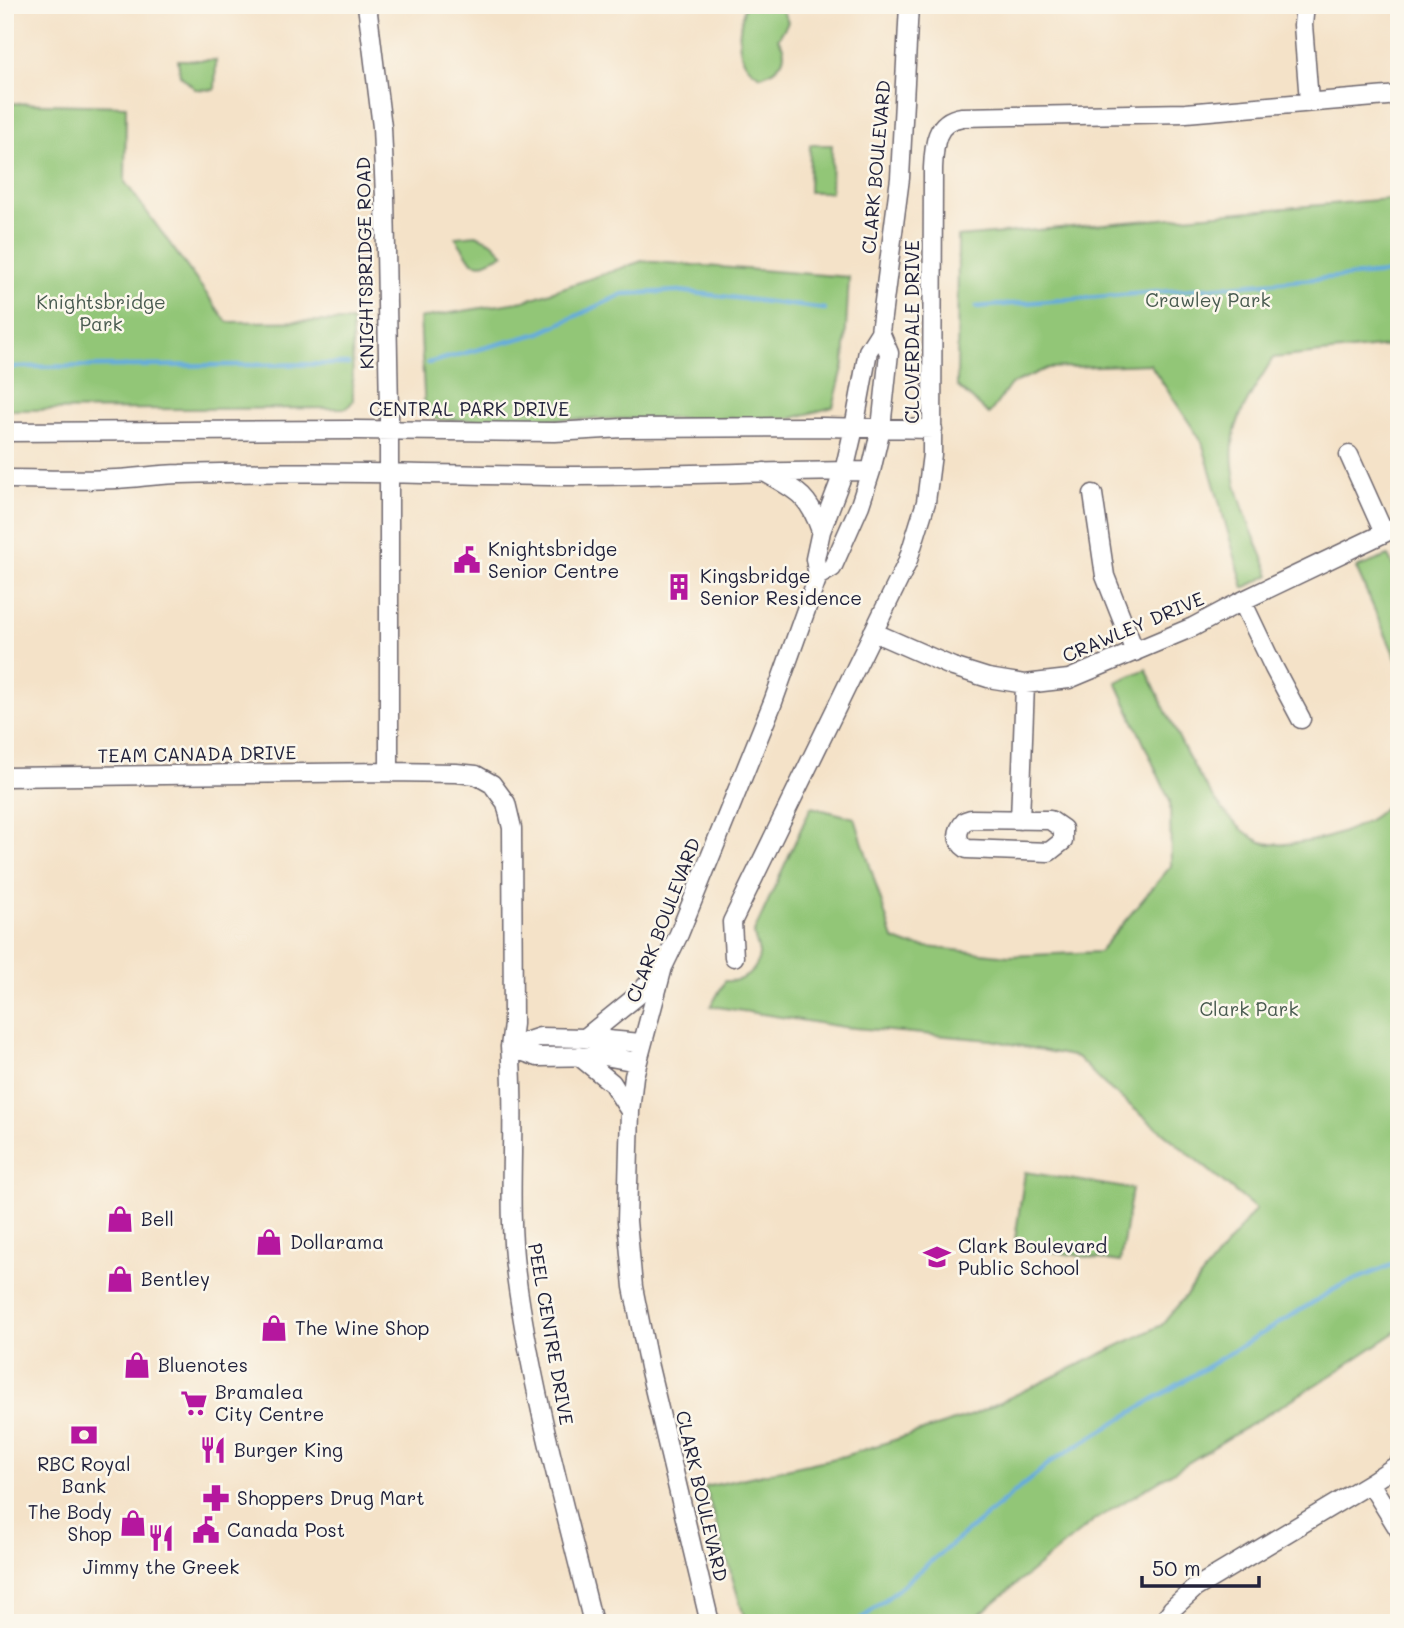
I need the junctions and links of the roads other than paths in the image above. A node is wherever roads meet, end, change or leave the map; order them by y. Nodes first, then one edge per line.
1 (367, 5) edge
2 (909, 5) edge
3 (1305, 5) edge
4 (1399, 95) edge
5 (1309, 101) junction
6 (880, 332) junction
7 (855, 428) junction
8 (881, 428) junction
9 (933, 429) junction
10 (388, 430) junction
11 (5, 432) edge
12 (1349, 455) dead end
13 (764, 471) junction
14 (844, 471) junction
15 (871, 471) junction
16 (388, 472) junction
17 (5, 479) edge
18 (1093, 494) dead end
19 (1391, 529) edge
20 (821, 531) junction
21 (818, 576) junction
22 (1242, 601) junction
23 (873, 632) junction
24 (1135, 652) junction
25 (1025, 684) junction
26 (1301, 719) dead end
27 (389, 772) junction
28 (5, 777) edge
29 (1020, 820) junction
30 (734, 957) dead end
31 (663, 967) junction
32 (585, 1038) junction
33 (641, 1044) junction
34 (510, 1046) junction
35 (579, 1056) junction
36 (637, 1062) junction
37 (630, 1111) junction
38 (1399, 1464) edge
39 (1370, 1483) junction
40 (1399, 1530) edge
41 (593, 1623) edge
42 (710, 1623) edge
43 (1163, 1623) edge

1 - 10 street, KNIGHTSBRIDGE ROAD
2 - 6 street, CLARK BOULEVARD
3 - 5 street
4 - 5 street, CLOVERDALE DRIVE
5 - 9 street, CLOVERDALE DRIVE
6 - 7 street, CLARK BOULEVARD
6 - 8 street, CLARK BOULEVARD
7 - 8 street, CENTRAL PARK DRIVE
7 - 10 street, CENTRAL PARK DRIVE
7 - 14 street, CLARK BOULEVARD
8 - 9 street, CENTRAL PARK DRIVE
8 - 15 street, CLARK BOULEVARD
9 - 23 street, CLOVERDALE DRIVE
10 - 11 street, CENTRAL PARK DRIVE
10 - 16 street, KNIGHTSBRIDGE ROAD
12 - 19 street
13 - 14 street
13 - 16 street
13 - 20 street
14 - 15 street
14 - 20 street, CLARK BOULEVARD
15 - 21 street, CLARK BOULEVARD
16 - 17 street
16 - 27 street, KNIGHTSBRIDGE ROAD
18 - 24 street
19 - 22 street, CRAWLEY DRIVE
20 - 21 street, CLARK BOULEVARD
21 - 31 street, CLARK BOULEVARD
22 - 24 street, CRAWLEY DRIVE
22 - 26 street
23 - 25 street, CRAWLEY DRIVE
23 - 30 street, CLOVERDALE DRIVE
24 - 25 street, CRAWLEY DRIVE
25 - 29 street
27 - 28 street, TEAM CANADA DRIVE
27 - 34 street, PEEL CENTRE DRIVE
29 - 29 street
31 - 32 street
31 - 33 street, CLARK BOULEVARD
32 - 33 street
32 - 34 street
33 - 36 street, CLARK BOULEVARD
34 - 35 street
34 - 41 street, PEEL CENTRE DRIVE
35 - 36 street
35 - 37 street
36 - 37 street, CLARK BOULEVARD
37 - 42 street, CLARK BOULEVARD
38 - 39 street
39 - 40 street
39 - 43 street

